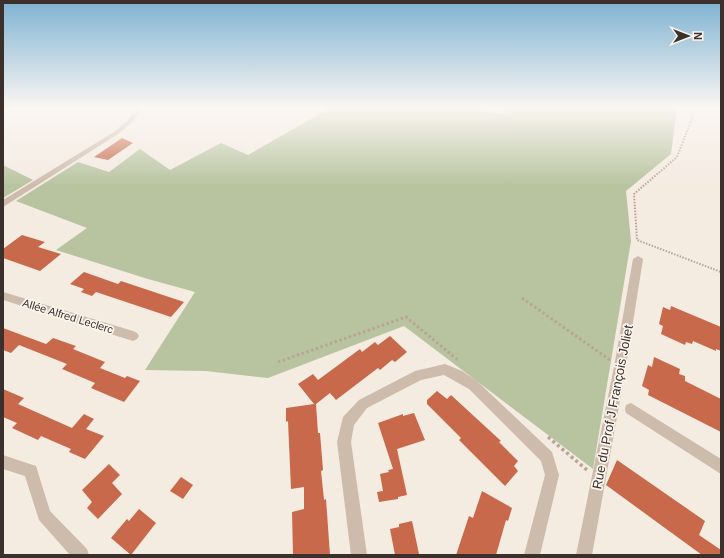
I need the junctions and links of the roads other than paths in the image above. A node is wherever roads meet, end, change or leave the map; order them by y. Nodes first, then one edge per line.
1 (114, 134) edge
2 (3, 204) edge
3 (638, 259) dead end
4 (3, 296) edge
5 (133, 336) dead end
6 (631, 409) dead end
7 (3, 462) edge
8 (721, 467) edge
9 (81, 555) edge
10 (359, 555) edge
11 (532, 555) edge
12 (584, 555) edge

1 - 2 street
3 - 12 street, Rue du Prof J François Joliet
4 - 5 street, Allée Alfred Leclerc
6 - 8 street
7 - 9 street
10 - 11 street

